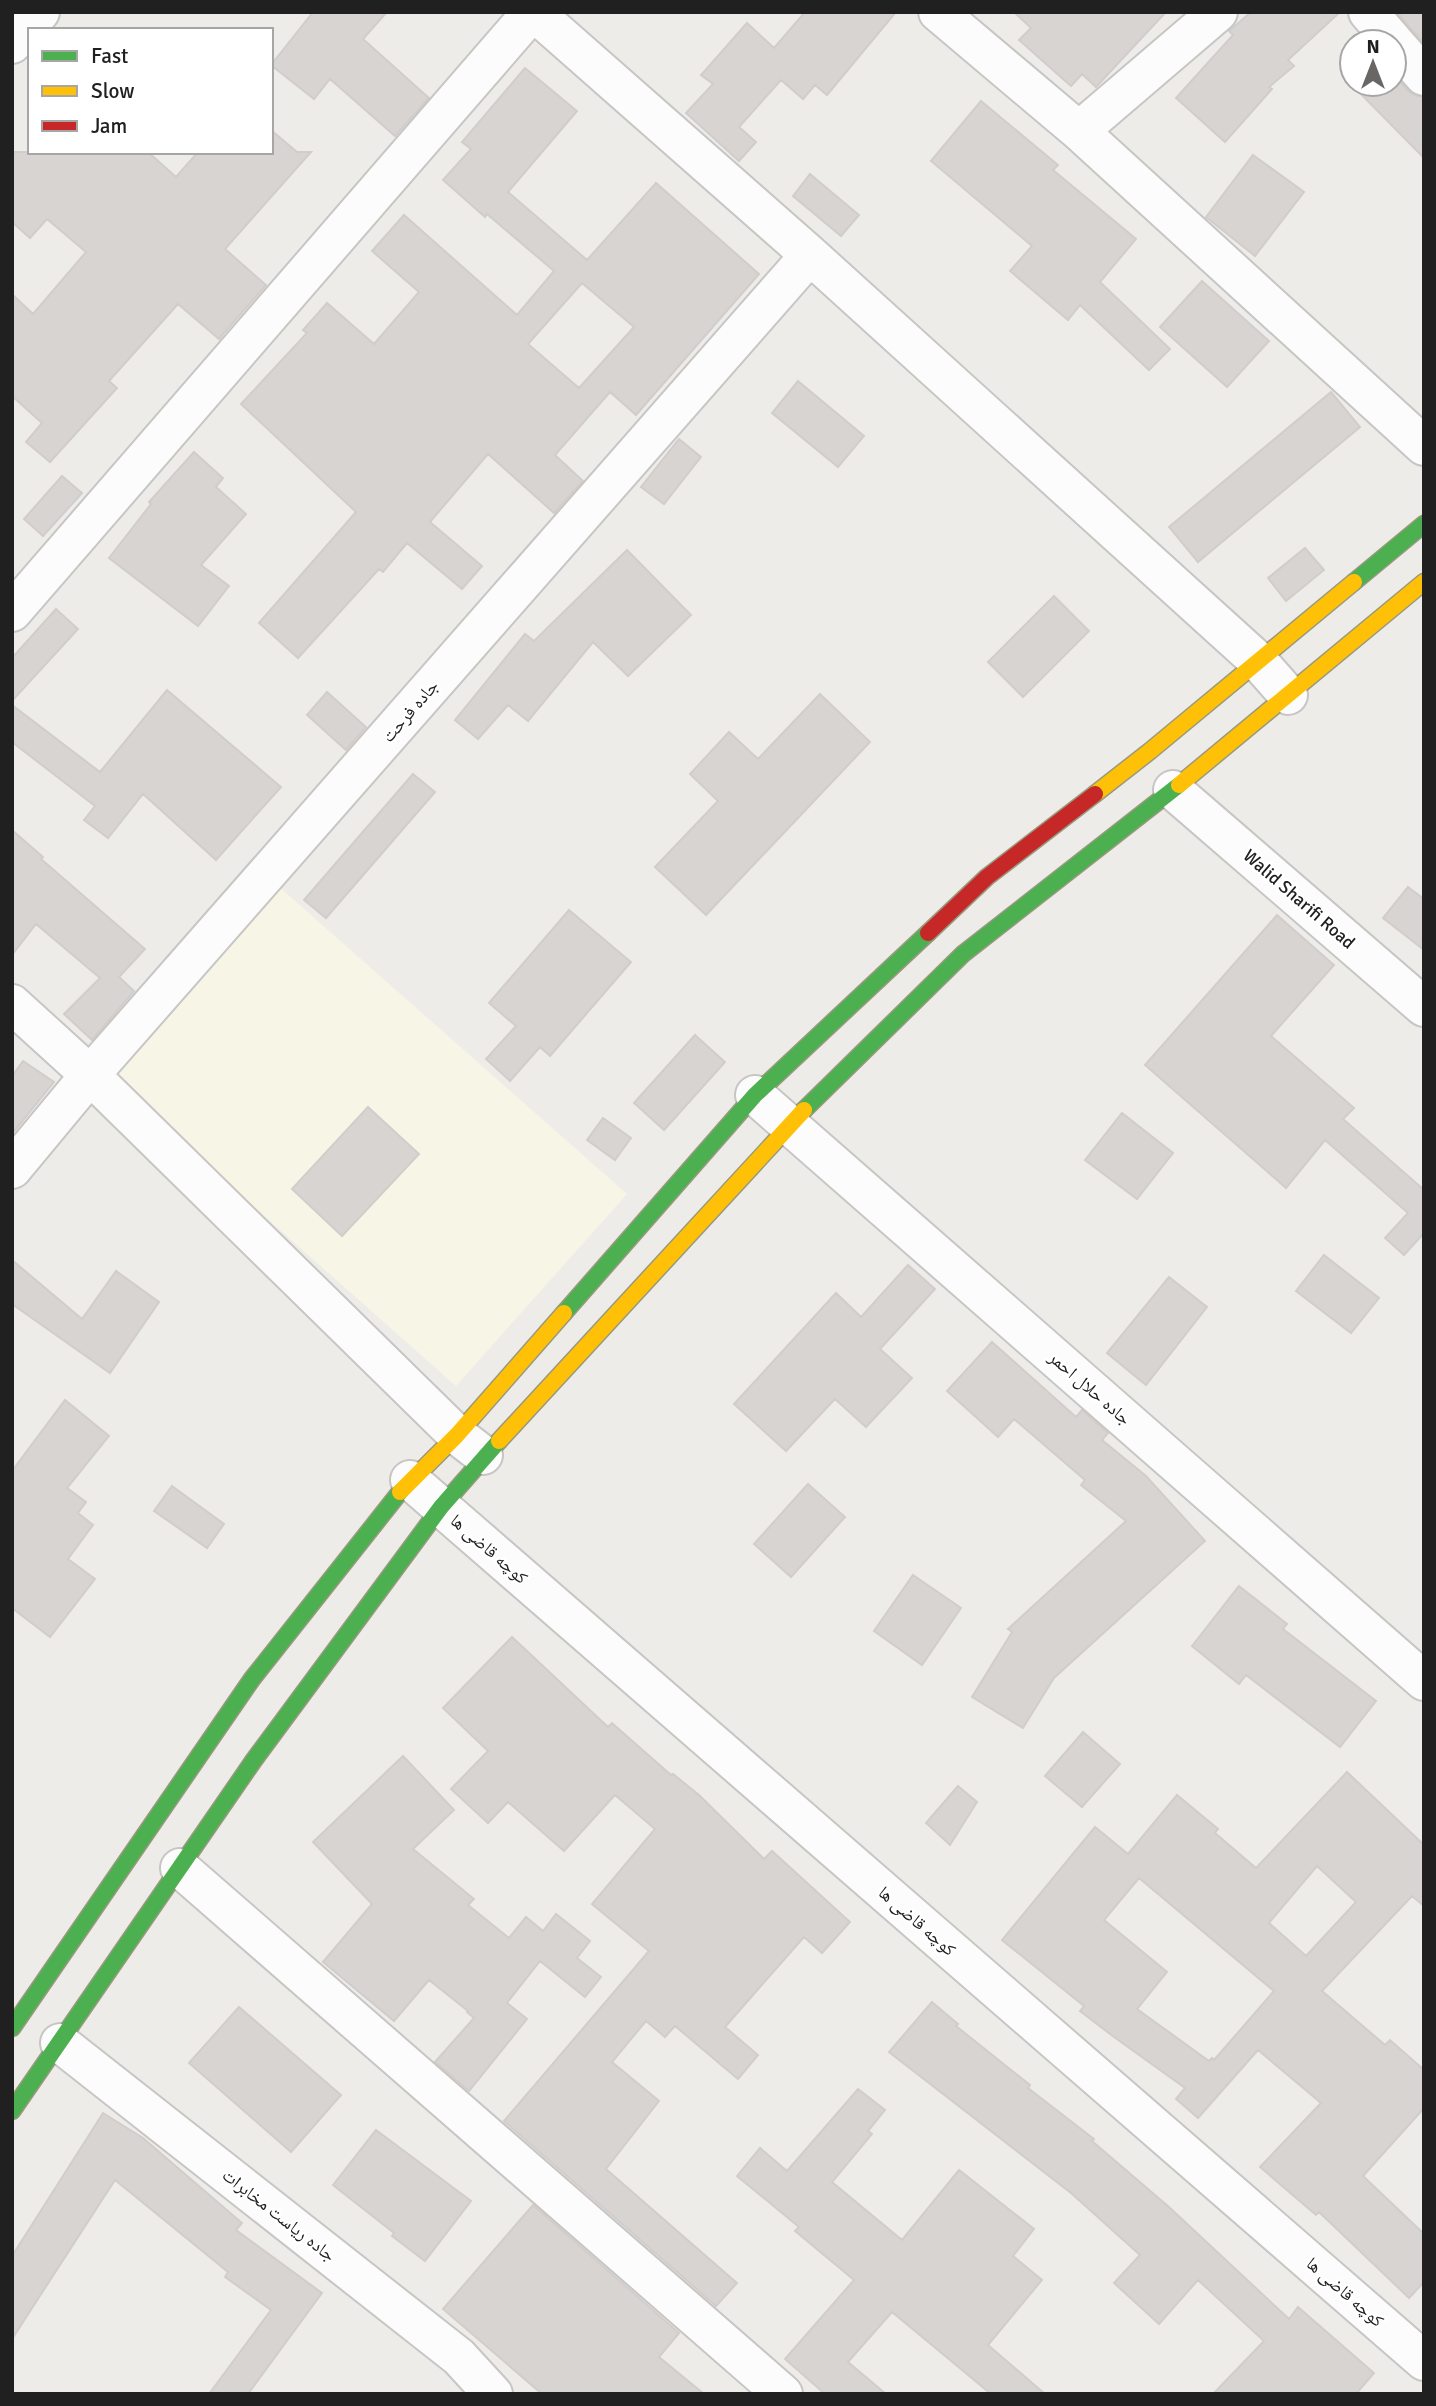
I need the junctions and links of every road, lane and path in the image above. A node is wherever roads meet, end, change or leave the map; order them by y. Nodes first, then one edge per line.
1 (40, 12) edge
2 (533, 12) edge
3 (938, 12) edge
4 (1217, 12) edge
5 (1368, 12) edge
6 (1382, 28) edge
7 (12, 44) edge
8 (1408, 58) edge
9 (1424, 76) edge
10 (1079, 131) junction
11 (810, 255) junction
12 (1424, 446) edge
13 (1424, 524) edge
14 (1424, 582) edge
15 (12, 612) edge
16 (1258, 661) junction
17 (1288, 695) junction
18 (1173, 790) junction
19 (12, 1004) edge
20 (1424, 1007) edge
21 (90, 1075) junction
22 (755, 1096) junction
23 (789, 1125) junction
24 (12, 1169) edge
25 (471, 1445) junction
26 (410, 1480) junction
27 (441, 1507) junction
28 (1424, 1681) edge
29 (180, 1868) junction
30 (12, 2028) edge
31 (60, 2043) junction
32 (12, 2111) edge
33 (1424, 2361) edge
34 (493, 2394) edge
35 (783, 2394) edge

1 - 7 street
2 - 11 street
2 - 15 street
3 - 10 street
4 - 10 street
5 - 6 street
8 - 9 street
10 - 12 street
11 - 16 street
11 - 21 street, جاده فرحت
13 - 16 street
14 - 17 street
16 - 17 street
16 - 22 street
17 - 18 street
18 - 20 street, Walid Sharifi Road
18 - 23 street
19 - 21 street
21 - 24 street, جاده فرحت
21 - 25 street
22 - 23 street, جاده حلال احمر
22 - 25 street
23 - 25 street
23 - 28 street, جاده حلال احمر
25 - 26 street
25 - 27 street
26 - 27 street, کوچه قاضی ها
26 - 30 street
27 - 29 street
27 - 33 street, کوچه قاضی ها
29 - 31 street
29 - 35 street
31 - 32 street
31 - 34 street, جاده ریاست مخابرات

